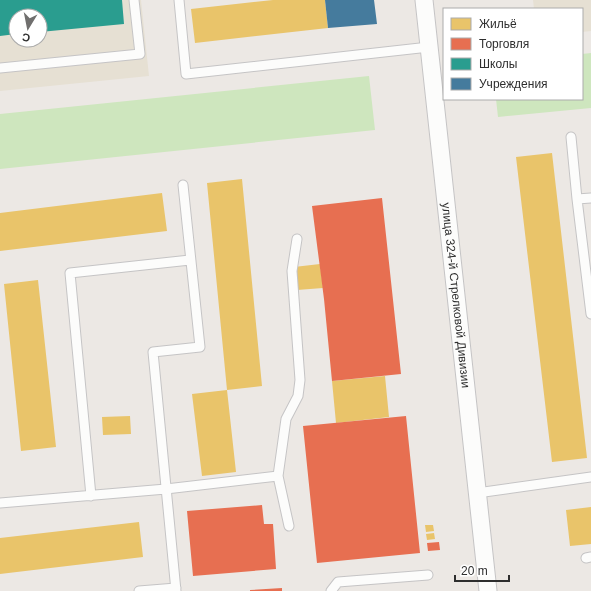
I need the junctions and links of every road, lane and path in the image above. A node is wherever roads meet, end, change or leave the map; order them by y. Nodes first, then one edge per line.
1 (134, 0) edge
2 (179, 0) edge
3 (424, 0) edge
4 (429, 47) junction
5 (0, 68) edge
6 (571, 138) dead end
7 (182, 185) dead end
8 (591, 198) edge
9 (577, 199) junction
10 (297, 239) dead end
11 (190, 260) junction
12 (591, 314) edge
13 (278, 476) junction
14 (591, 478) edge
15 (166, 489) junction
16 (478, 493) junction
17 (91, 496) junction
18 (0, 503) edge
19 (289, 526) dead end
20 (428, 575) dead end
21 (176, 590) edge
22 (139, 591) edge
23 (332, 591) edge
24 (488, 591) edge

1 - 5 lane
2 - 4 lane
3 - 4 street, улица 324-й Стрелковой Дивизии
4 - 16 street, улица 324-й Стрелковой Дивизии
6 - 9 lane
7 - 11 lane
8 - 9 lane
9 - 12 lane
10 - 13 lane
11 - 15 lane
11 - 17 lane
13 - 15 lane
13 - 19 lane
14 - 16 lane
15 - 17 lane
15 - 21 lane
16 - 24 street, улица 324-й Стрелковой Дивизии
17 - 18 lane
20 - 23 lane
21 - 22 lane

